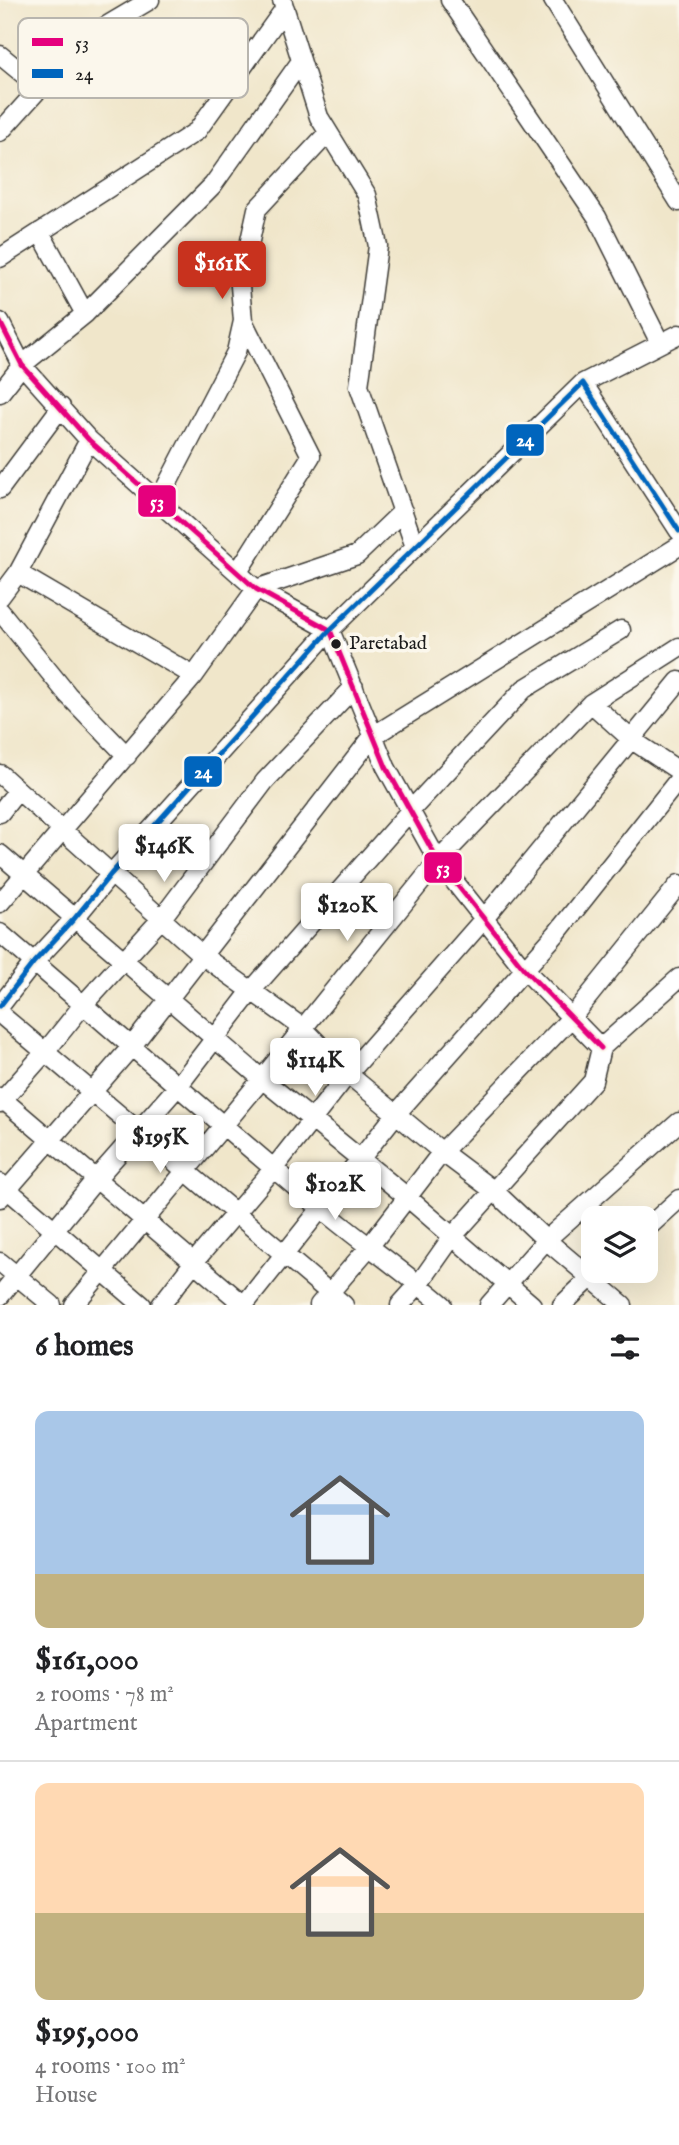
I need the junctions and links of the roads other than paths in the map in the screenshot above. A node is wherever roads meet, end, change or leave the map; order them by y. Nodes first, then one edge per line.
1 (150, 0) edge
2 (450, 0) edge
3 (553, 0) edge
4 (283, 4) edge
5 (120, 18) edge
6 (0, 55) edge
7 (248, 56) edge
8 (301, 61) junction
9 (18, 70) edge
10 (31, 98) edge
11 (219, 98) edge
12 (0, 132) edge
13 (328, 133) junction
14 (679, 202) edge
15 (40, 232) junction
16 (0, 258) edge
17 (85, 314) junction
18 (243, 321) junction
19 (0, 322) edge
20 (679, 334) edge
21 (660, 343) junction
22 (22, 365) junction
23 (583, 383) junction
24 (0, 393) edge
25 (61, 407) junction
26 (89, 440) junction
27 (0, 489) edge
28 (158, 502) junction
29 (403, 511) junction
30 (679, 531) edge
31 (679, 546) edge
32 (415, 547) junction
33 (238, 572) junction
34 (18, 573) junction
35 (256, 589) junction
36 (0, 597) edge
37 (0, 611) edge
38 (330, 631) junction
39 (621, 631) dead end
40 (679, 647) edge
41 (194, 676) junction
42 (679, 681) edge
43 (354, 687) junction
44 (592, 703) junction
45 (373, 736) junction
46 (632, 740) junction
47 (127, 756) junction
48 (679, 771) edge
49 (0, 774) edge
50 (679, 779) edge
51 (18, 790) junction
52 (410, 811) junction
53 (0, 813) edge
54 (64, 830) junction
55 (0, 854) edge
56 (438, 861) junction
57 (111, 874) junction
58 (24, 875) junction
59 (679, 884) edge
60 (0, 903) edge
61 (162, 918) junction
62 (74, 919) junction
63 (483, 920) junction
64 (0, 933) edge
65 (203, 956) junction
66 (123, 960) junction
67 (34, 962) junction
68 (524, 969) junction
69 (679, 978) edge
70 (252, 990) junction
71 (169, 998) junction
72 (83, 1005) junction
73 (0, 1006) edge
74 (0, 1014) edge
75 (572, 1017) junction
76 (303, 1028) junction
77 (216, 1038) junction
78 (132, 1046) junction
79 (601, 1048) junction
80 (46, 1051) junction
81 (348, 1074) junction
82 (262, 1079) junction
83 (179, 1085) junction
84 (93, 1091) junction
85 (1, 1100) edge
86 (396, 1114) junction
87 (311, 1120) junction
88 (679, 1122) edge
89 (222, 1126) junction
90 (139, 1130) junction
91 (50, 1140) junction
92 (442, 1152) junction
93 (360, 1159) junction
94 (274, 1168) junction
95 (184, 1171) junction
96 (96, 1179) junction
97 (2, 1190) edge
98 (494, 1191) junction
99 (407, 1197) junction
100 (679, 1199) edge
101 (321, 1209) junction
102 (236, 1214) junction
103 (658, 1218) edge
104 (145, 1219) junction
105 (53, 1231) junction
106 (452, 1237) junction
107 (546, 1240) junction
108 (369, 1247) junction
109 (283, 1256) junction
110 (0, 1262) edge
111 (194, 1262) junction
112 (581, 1264) edge
113 (104, 1271) junction
114 (16, 1276) junction
115 (585, 1283) edge
116 (603, 1283) edge
117 (419, 1284) junction
118 (507, 1284) junction
119 (0, 1296) edge
120 (324, 1299) edge
121 (52, 1305) edge
122 (74, 1305) edge
123 (142, 1305) edge
124 (161, 1305) edge
125 (244, 1305) edge
126 (344, 1305) edge
127 (400, 1305) edge
128 (443, 1305) edge
129 (489, 1305) edge
130 (532, 1305) edge
131 (562, 1305) edge
132 (623, 1305) edge

1 - 5 street
2 - 21 street
3 - 14 street
4 - 7 street
4 - 8 street
6 - 9 street
8 - 13 street
8 - 17 street
10 - 12 street
11 - 15 street
13 - 18 street
13 - 29 street
15 - 16 street
15 - 17 street
17 - 22 street
18 - 28 street
18 - 33 street
19 - 22 street
20 - 21 street
21 - 23 street
22 - 24 street
22 - 25 street
23 - 30 street
23 - 32 street
25 - 26 street
25 - 27 street
26 - 28 street
26 - 34 street
28 - 33 street
29 - 32 street
29 - 35 street
31 - 45 street
32 - 38 street
33 - 35 street
34 - 36 street
34 - 41 street
35 - 38 street
35 - 41 street
37 - 47 street
38 - 43 street
38 - 57 street
39 - 52 street
40 - 44 street
41 - 47 street
42 - 46 street
43 - 45 street
43 - 61 street
44 - 46 street
44 - 56 street
45 - 52 street
45 - 65 street
46 - 48 street
46 - 63 street
47 - 54 street
49 - 51 street
50 - 68 street
51 - 53 street
51 - 54 street
52 - 56 street
52 - 70 street
54 - 57 street
54 - 58 street
55 - 58 street
56 - 63 street
56 - 76 street
57 - 61 street
57 - 62 street
58 - 60 street
58 - 62 street
59 - 75 street
61 - 65 street
61 - 66 street
62 - 66 street
62 - 67 street
63 - 68 street
63 - 81 street
64 - 67 street
65 - 70 street
65 - 71 street
66 - 71 street
66 - 72 street
67 - 72 street
67 - 73 street
68 - 75 street
68 - 86 street
69 - 79 street
70 - 76 street
70 - 77 street
71 - 77 street
71 - 78 street
72 - 78 street
72 - 80 street
74 - 80 street
75 - 79 street
75 - 92 street
76 - 81 street
76 - 82 street
77 - 82 street
77 - 83 street
78 - 83 street
78 - 84 street
79 - 98 street
80 - 84 street
80 - 85 street
81 - 86 street
81 - 87 street
82 - 87 street
82 - 89 street
83 - 89 street
83 - 90 street
84 - 90 street
84 - 91 street
85 - 91 street
86 - 92 street
86 - 93 street
87 - 93 street
87 - 94 street
88 - 107 street
89 - 94 street
89 - 95 street
90 - 95 street
90 - 96 street
91 - 96 street
91 - 97 street
92 - 98 street
92 - 99 street
93 - 99 street
93 - 101 street
94 - 101 street
94 - 102 street
95 - 102 street
95 - 104 street
96 - 104 street
96 - 105 street
97 - 105 street
98 - 106 street
98 - 107 street
99 - 106 street
99 - 108 street
100 - 103 street
101 - 108 street
101 - 109 street
102 - 109 street
102 - 111 street
104 - 111 street
104 - 113 street
105 - 113 street
105 - 114 street
106 - 117 street
106 - 118 street
107 - 112 street
107 - 118 street
108 - 117 street
108 - 120 street
109 - 120 street
109 - 125 street
110 - 114 street
111 - 124 street
111 - 125 street
113 - 122 street
113 - 123 street
114 - 119 street
114 - 121 street
115 - 131 street
116 - 132 street
117 - 127 street
117 - 128 street
118 - 129 street
118 - 130 street
120 - 126 street

